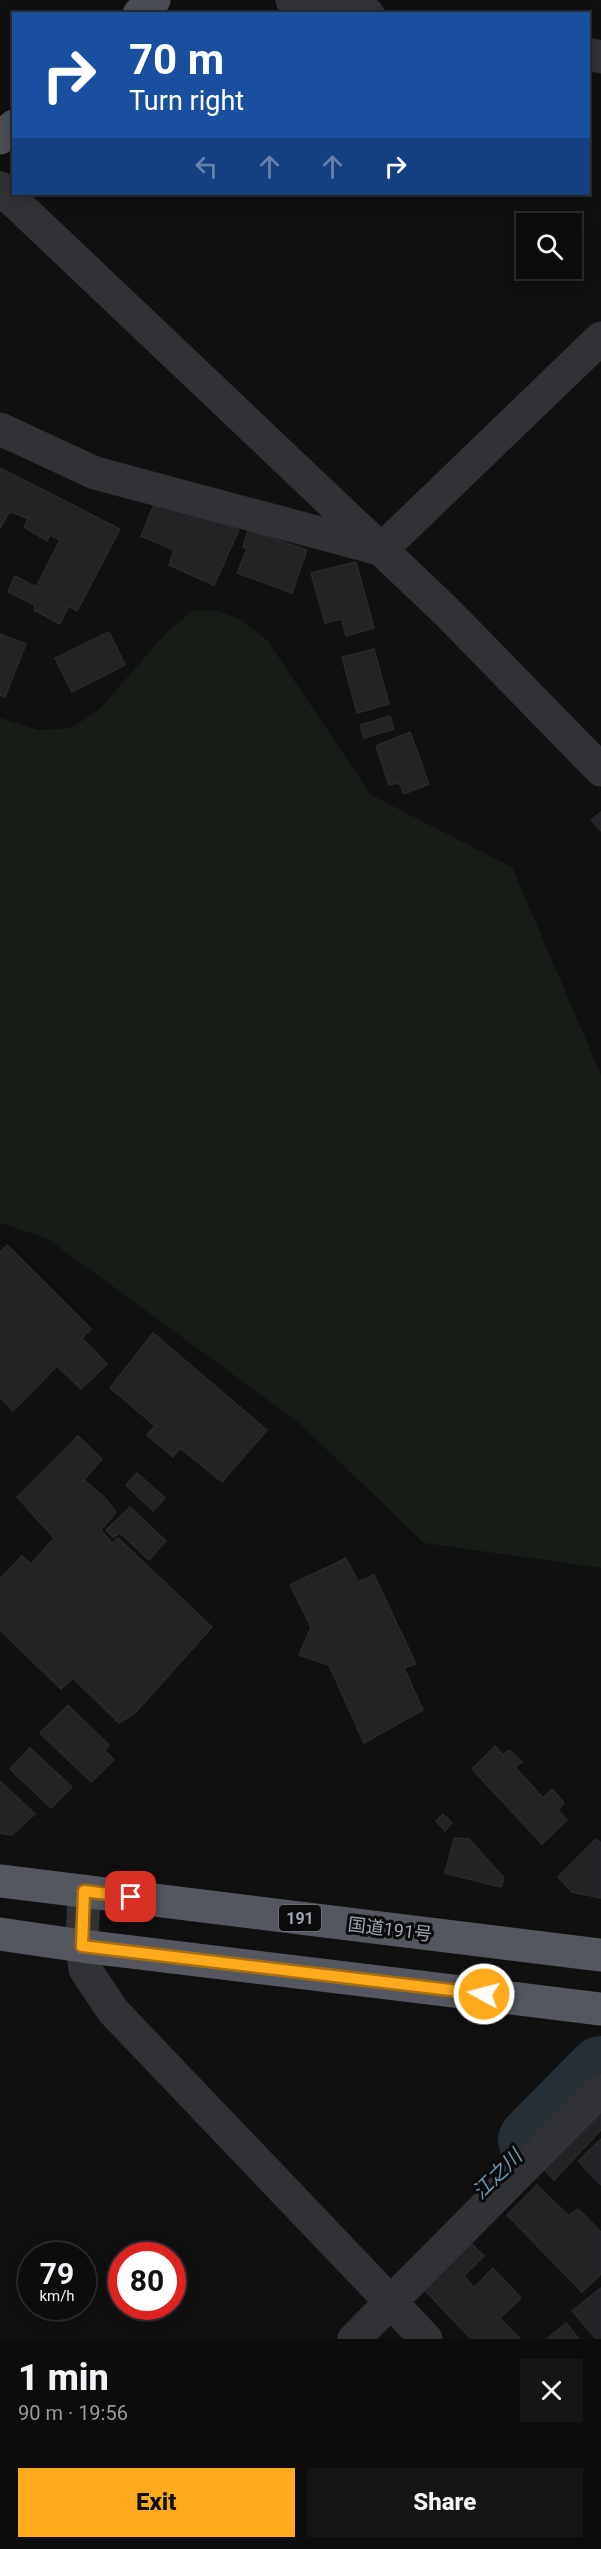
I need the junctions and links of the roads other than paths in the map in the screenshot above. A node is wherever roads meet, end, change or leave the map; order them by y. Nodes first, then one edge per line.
1 (154, 0) edge
2 (292, 0) edge
3 (141, 12) edge
4 (357, 12) edge
5 (12, 128) edge
6 (0, 138) edge
7 (0, 188) edge
8 (601, 339) edge
9 (0, 429) edge
10 (381, 550) junction
11 (601, 770) edge
12 (0, 1881) edge
13 (84, 1891) junction
14 (0, 1934) edge
15 (82, 1946) junction
16 (601, 1955) edge
17 (601, 2009) edge
18 (601, 2090) edge
19 (390, 2303) junction
20 (354, 2339) edge
21 (426, 2339) edge

1 - 3 main road
2 - 4 street
5 - 6 main road
7 - 10 street
8 - 10 street
9 - 10 street
10 - 11 street
12 - 13 highway, 国道191号 / 191
13 - 15 street
13 - 16 highway, 国道191号 / 191
14 - 15 highway
15 - 17 highway
15 - 19 street
18 - 19 street
19 - 20 street
19 - 21 street

